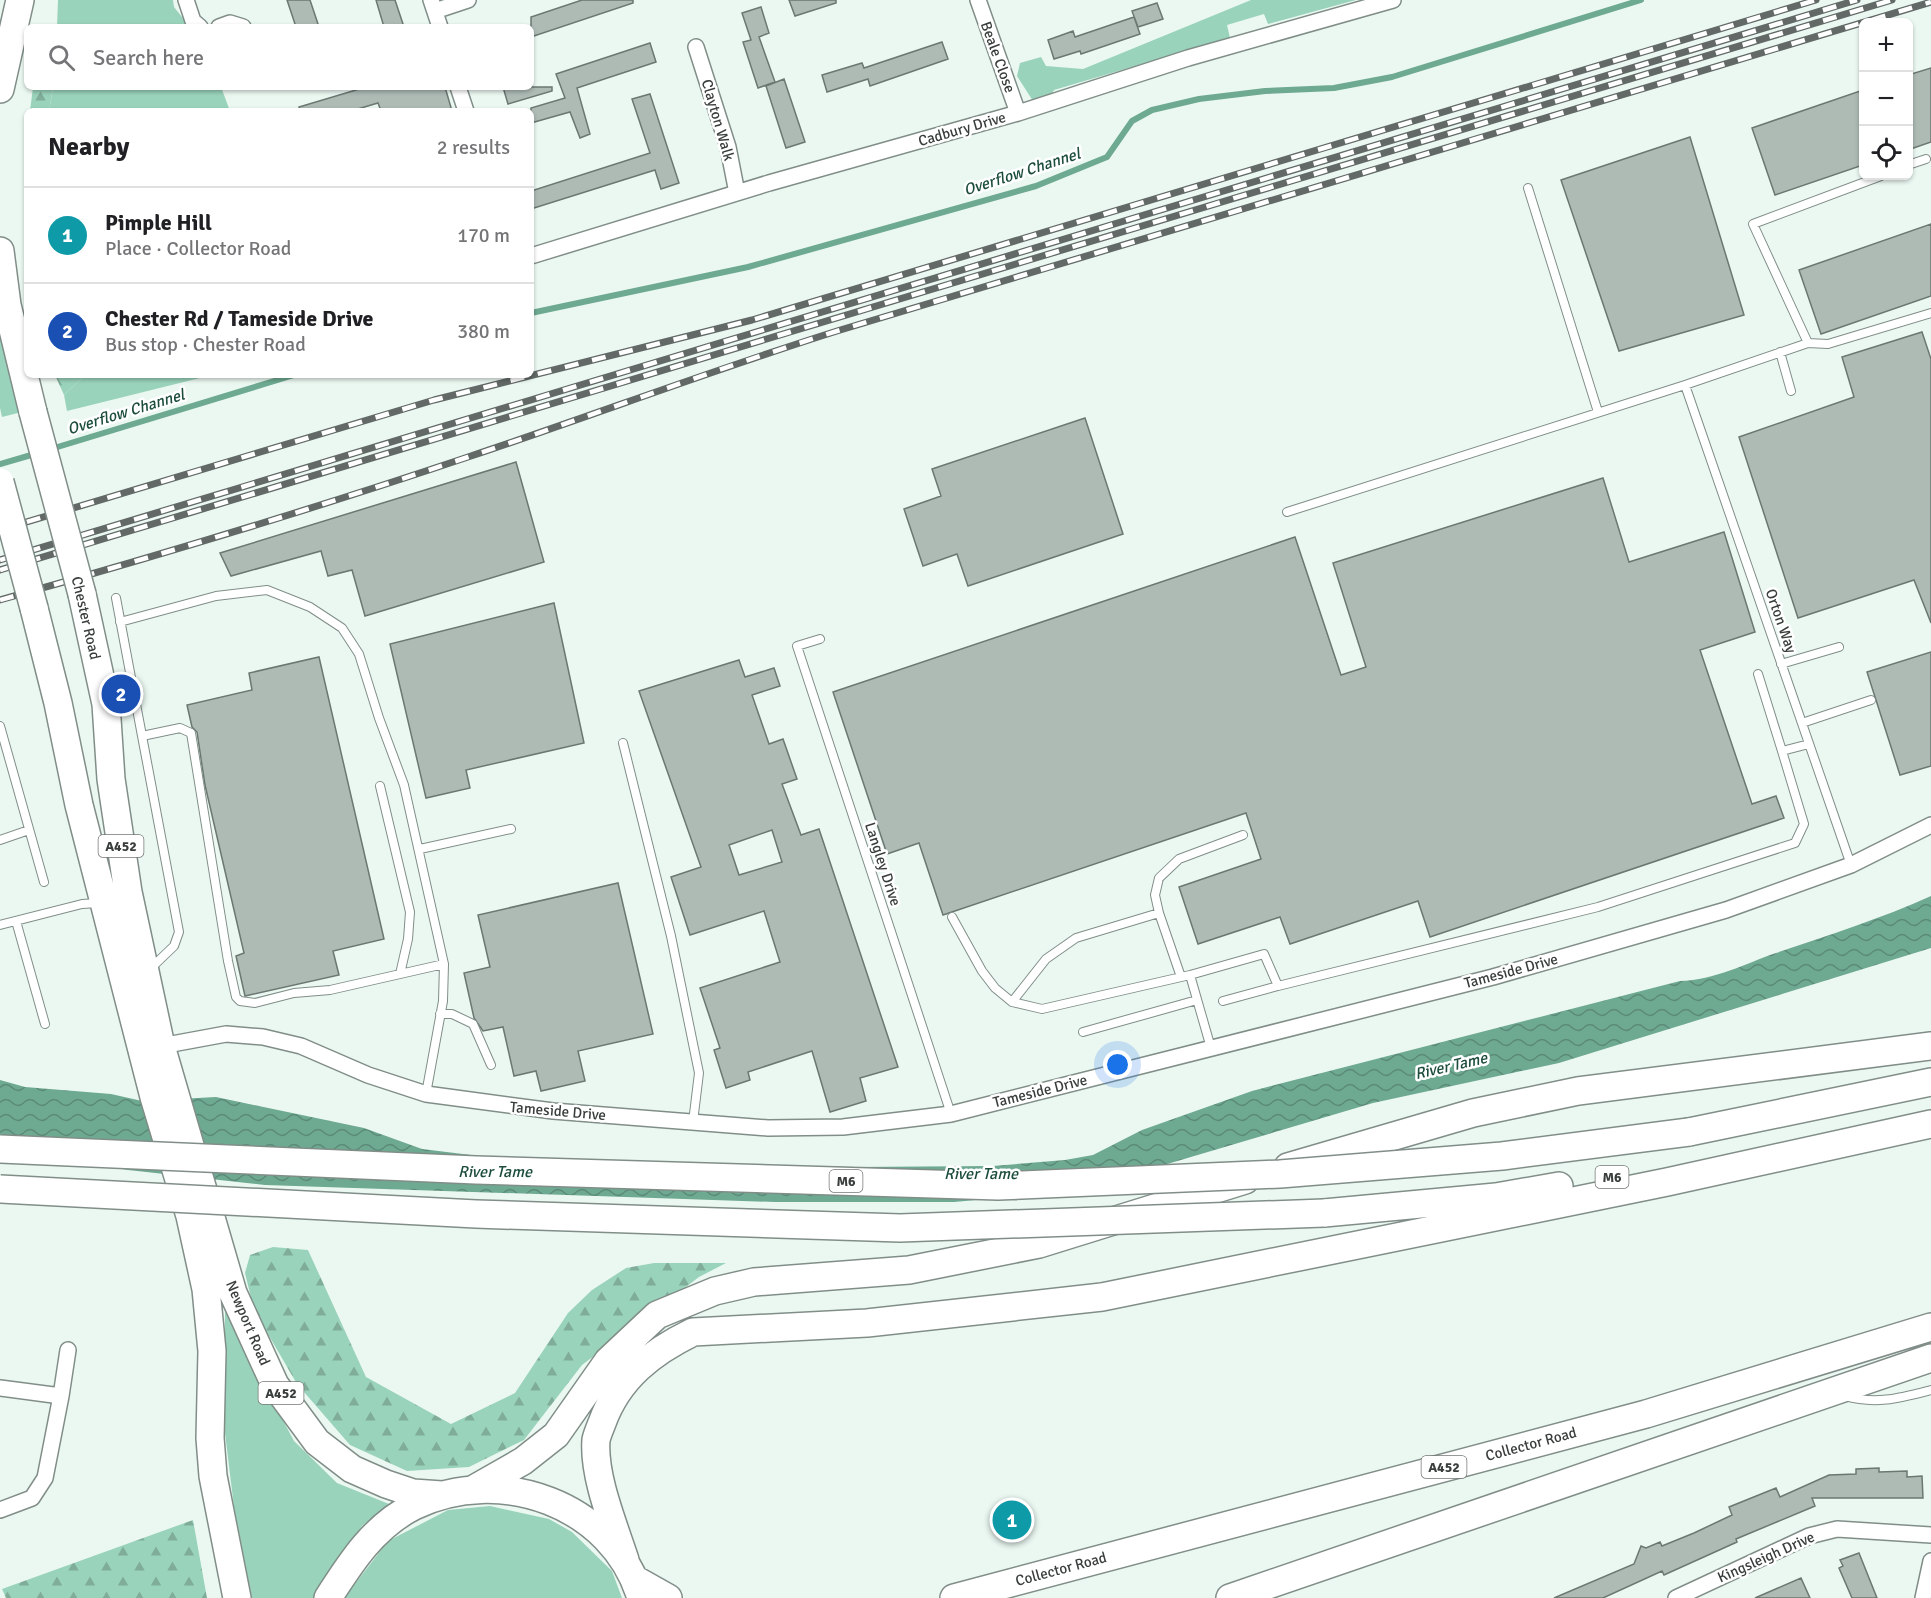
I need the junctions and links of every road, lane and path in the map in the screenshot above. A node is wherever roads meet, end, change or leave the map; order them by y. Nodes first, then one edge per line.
1 (20, 0) edge
2 (186, 0) edge
3 (468, 0) edge
4 (978, 0) edge
5 (1393, 0) edge
6 (433, 6) edge
7 (196, 24) edge
8 (439, 24) edge
9 (696, 47) dead end
10 (0, 89) edge
11 (459, 90) edge
12 (465, 108) edge
13 (1018, 113) junction
14 (1926, 159) dead end
15 (1913, 163) edge
16 (1870, 180) edge
17 (1528, 188) dead end
18 (738, 193) junction
19 (0, 251) edge
20 (534, 255) edge
21 (1931, 314) edge
22 (1808, 343) junction
23 (1780, 352) junction
24 (24, 375) edge
25 (25, 378) edge
26 (1685, 386) junction
27 (1791, 391) dead end
28 (1598, 412) junction
29 (0, 482) edge
30 (1287, 512) dead end
31 (116, 598) dead end
32 (120, 622) junction
33 (820, 639) dead end
34 (1839, 647) dead end
35 (1781, 664) junction
36 (1758, 674) dead end
37 (1871, 700) dead end
38 (1802, 723) junction
39 (0, 726) edge
40 (142, 736) junction
41 (623, 743) dead end
42 (1809, 744) junction
43 (1782, 751) junction
44 (380, 786) dead end
45 (1931, 825) edge
46 (511, 829) dead end
47 (29, 830) junction
48 (1243, 835) dead end
49 (0, 840) edge
50 (420, 849) junction
51 (1851, 865) junction
52 (44, 882) dead end
53 (105, 902) junction
54 (1159, 913) junction
55 (952, 917) dead end
56 (16, 921) junction
57 (0, 925) edge
58 (444, 964) junction
59 (147, 972) junction
60 (400, 974) junction
61 (1190, 975) junction
62 (1181, 978) junction
63 (1278, 986) junction
64 (1197, 1000) junction
65 (1224, 1001) dead end
66 (1012, 1002) junction
67 (440, 1014) junction
68 (45, 1024) dead end
69 (1083, 1032) dead end
70 (161, 1046) junction
71 (1931, 1046) edge
72 (1211, 1048) junction
73 (491, 1065) dead end
74 (1931, 1082) edge
75 (426, 1094) junction
76 (164, 1096) junction
77 (951, 1114) junction
78 (693, 1123) junction
79 (1931, 1124) edge
80 (1871, 1137) junction
81 (0, 1149) edge
82 (0, 1189) edge
83 (200, 1212) junction
84 (1931, 1327) edge
85 (68, 1350) dead end
86 (1931, 1358) edge
87 (0, 1388) edge
88 (1931, 1390) edge
89 (1832, 1393) junction
90 (61, 1396) junction
91 (474, 1489) junction
92 (442, 1495) junction
93 (0, 1510) edge
94 (1931, 1535) edge
95 (1931, 1561) edge
96 (634, 1580) edge
97 (237, 1598) edge
98 (328, 1598) edge
99 (668, 1598) edge
100 (954, 1598) edge
101 (1230, 1598) edge
102 (1676, 1598) edge
103 (1923, 1598) edge

1 - 10 highway
2 - 7 street
3 - 6 street
4 - 13 street, Beale Close
5 - 13 street, Cadbury Drive
6 - 8 street
9 - 18 street, Clayton Walk
11 - 12 street
13 - 18 street, Cadbury Drive
14 - 15 lane
16 - 22 lane
17 - 28 lane
18 - 20 street, Cadbury Drive
19 - 24 highway, Chester Road / A452, bridge
21 - 22 lane
22 - 23 lane
23 - 26 lane
23 - 27 lane
25 - 59 highway, Chester Road / A452, bridge
26 - 28 lane
26 - 35 lane, Orton Way
28 - 30 lane
29 - 53 highway, A452, bridge
31 - 32 lane
32 - 40 lane
32 - 50 lane
33 - 77 lane, Langley Drive
34 - 35 lane
35 - 38 lane, Orton Way
36 - 43 lane
37 - 38 lane
38 - 42 lane, Orton Way
39 - 47 lane
40 - 59 lane
40 - 60 lane
41 - 78 lane
42 - 43 lane
42 - 51 lane, Orton Way
43 - 63 lane
44 - 60 lane
45 - 51 street, Tameside Drive
46 - 50 lane
47 - 49 lane
47 - 52 lane
48 - 54 lane
50 - 58 lane
51 - 72 street, Tameside Drive
53 - 56 lane
53 - 76 highway, A452
54 - 62 lane
54 - 66 lane
55 - 66 lane
56 - 57 lane
56 - 68 lane
58 - 60 lane
58 - 67 lane
59 - 70 highway, Chester Road / A452
61 - 62 lane
61 - 63 lane
61 - 64 lane
62 - 66 lane
63 - 65 lane
64 - 69 lane
64 - 72 lane
67 - 73 lane
67 - 75 lane
70 - 75 street, Tameside Drive
70 - 76 highway, Chester Road / A452
71 - 91 highway
72 - 77 street, Tameside Drive
74 - 81 highway, M6, bridge
75 - 78 street, Tameside Drive
76 - 83 highway, Newport Road / A452, bridge
77 - 78 street, Tameside Drive
79 - 80 highway, M6
80 - 82 highway, M6, bridge
80 - 96 highway
83 - 92 highway, Newport Road / A452
83 - 97 highway, Newport Road / A452
84 - 100 highway, Collector Road / A452
85 - 90 street
86 - 89 highway
87 - 90 street
88 - 89 lane
89 - 101 highway
90 - 93 street
91 - 92 highway
91 - 96 highway
92 - 98 highway
94 - 102 street, Kingsleigh Drive
95 - 103 street
96 - 99 highway

